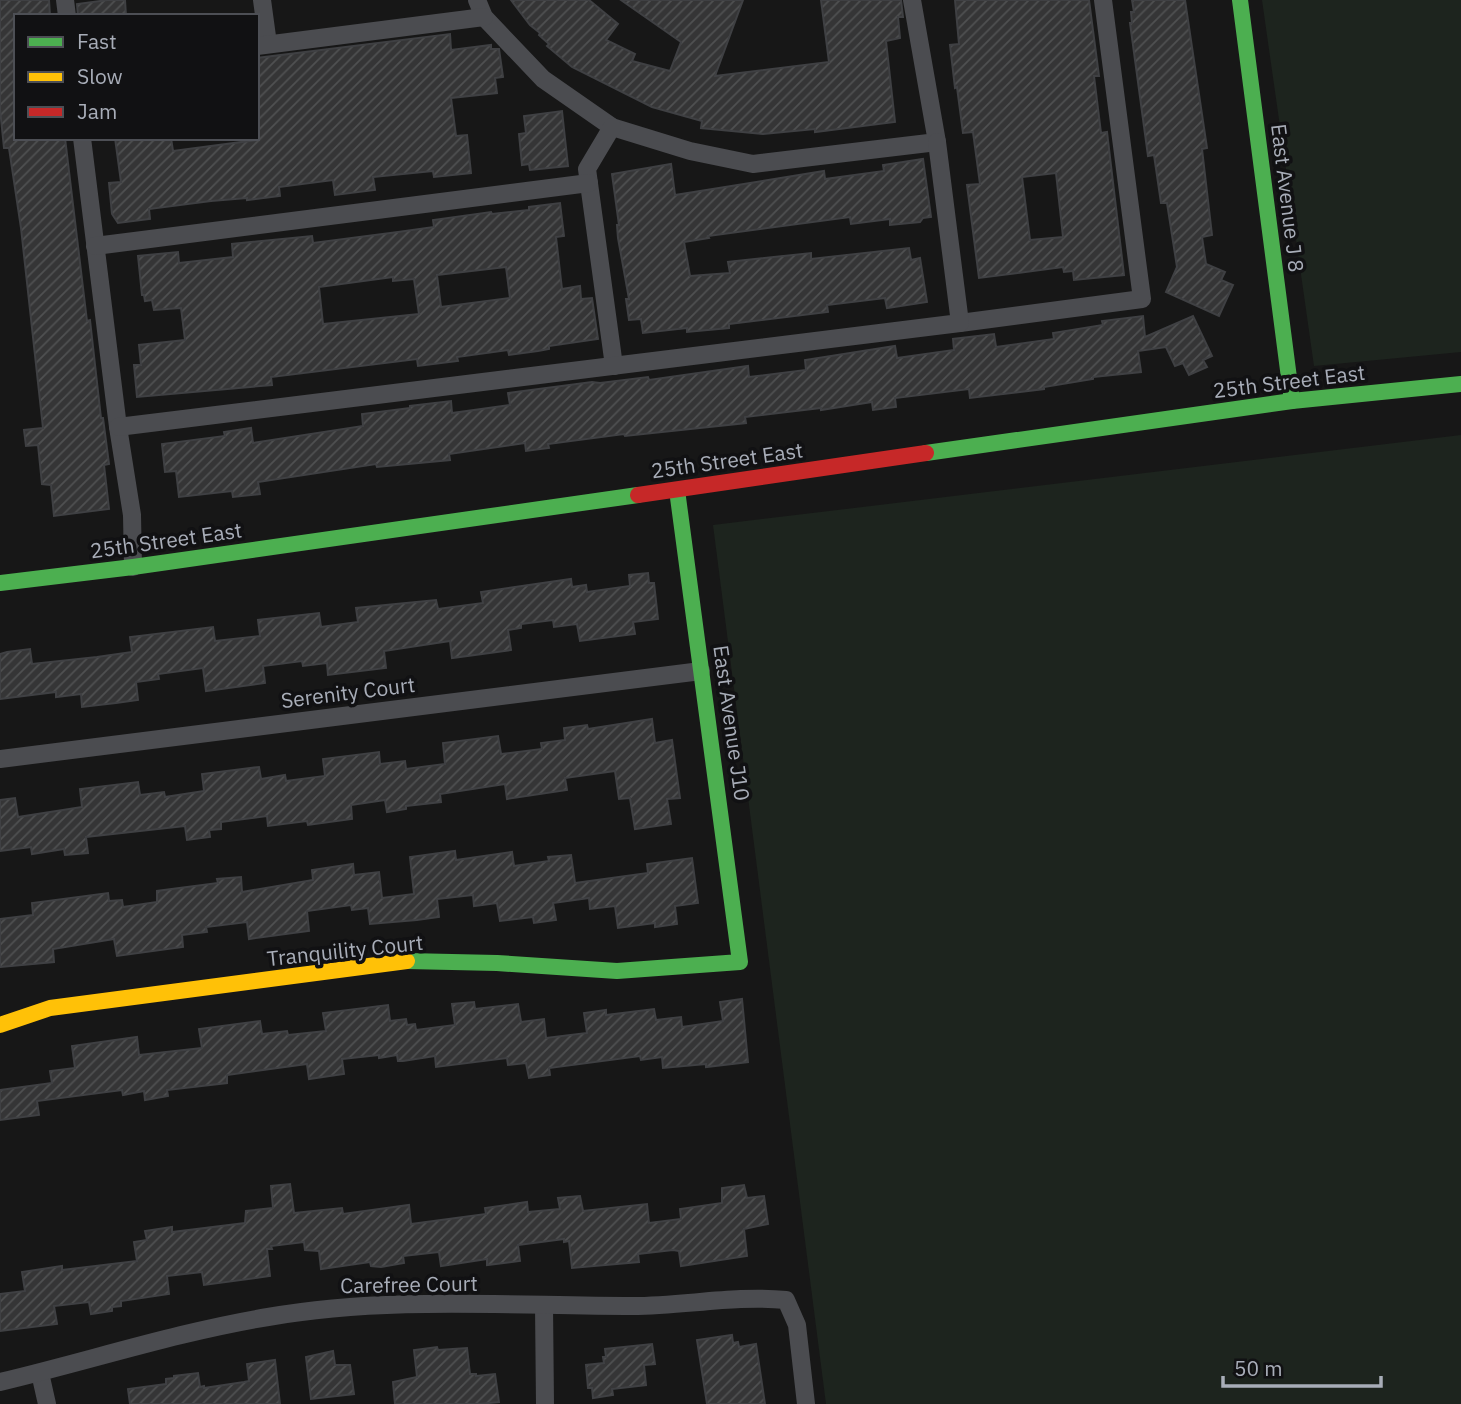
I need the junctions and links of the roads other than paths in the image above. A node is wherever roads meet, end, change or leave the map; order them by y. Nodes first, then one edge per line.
1 (262, 0) edge
2 (912, 0) edge
3 (1103, 0) edge
4 (1240, 0) edge
5 (481, 8) edge
6 (263, 45) edge
7 (612, 127) junction
8 (82, 140) edge
9 (937, 142) junction
10 (589, 183) junction
11 (95, 246) junction
12 (960, 323) junction
13 (614, 366) junction
14 (1461, 384) edge
15 (1292, 401) junction
16 (118, 427) junction
17 (677, 490) junction
18 (133, 567) junction
19 (0, 583) edge
20 (701, 671) junction
21 (0, 760) edge
22 (740, 962) joint
23 (0, 1025) edge
24 (544, 1306) junction
25 (40, 1373) junction
26 (0, 1382) edge
27 (47, 1404) edge
28 (545, 1404) edge
29 (806, 1404) edge

1 - 6 street
2 - 9 street
3 - 12 street
4 - 15 street, East Avenue J 8
5 - 6 street
5 - 7 street
7 - 9 street
7 - 10 street
8 - 11 street
9 - 12 street
10 - 11 street
10 - 13 street
11 - 16 street
12 - 13 street
13 - 16 street
14 - 15 street, 25th Street East
15 - 17 street, 25th Street East
16 - 18 street
17 - 18 street, 25th Street East
17 - 20 street, East Avenue J10
18 - 19 street, 25th Street East
20 - 21 street, Serenity Court
20 - 22 street, East Avenue J10
22 - 23 street, Tranquility Court
24 - 25 street, Carefree Court
24 - 28 street
24 - 29 street, Carefree Court
25 - 26 street, Carefree Court
25 - 27 street

